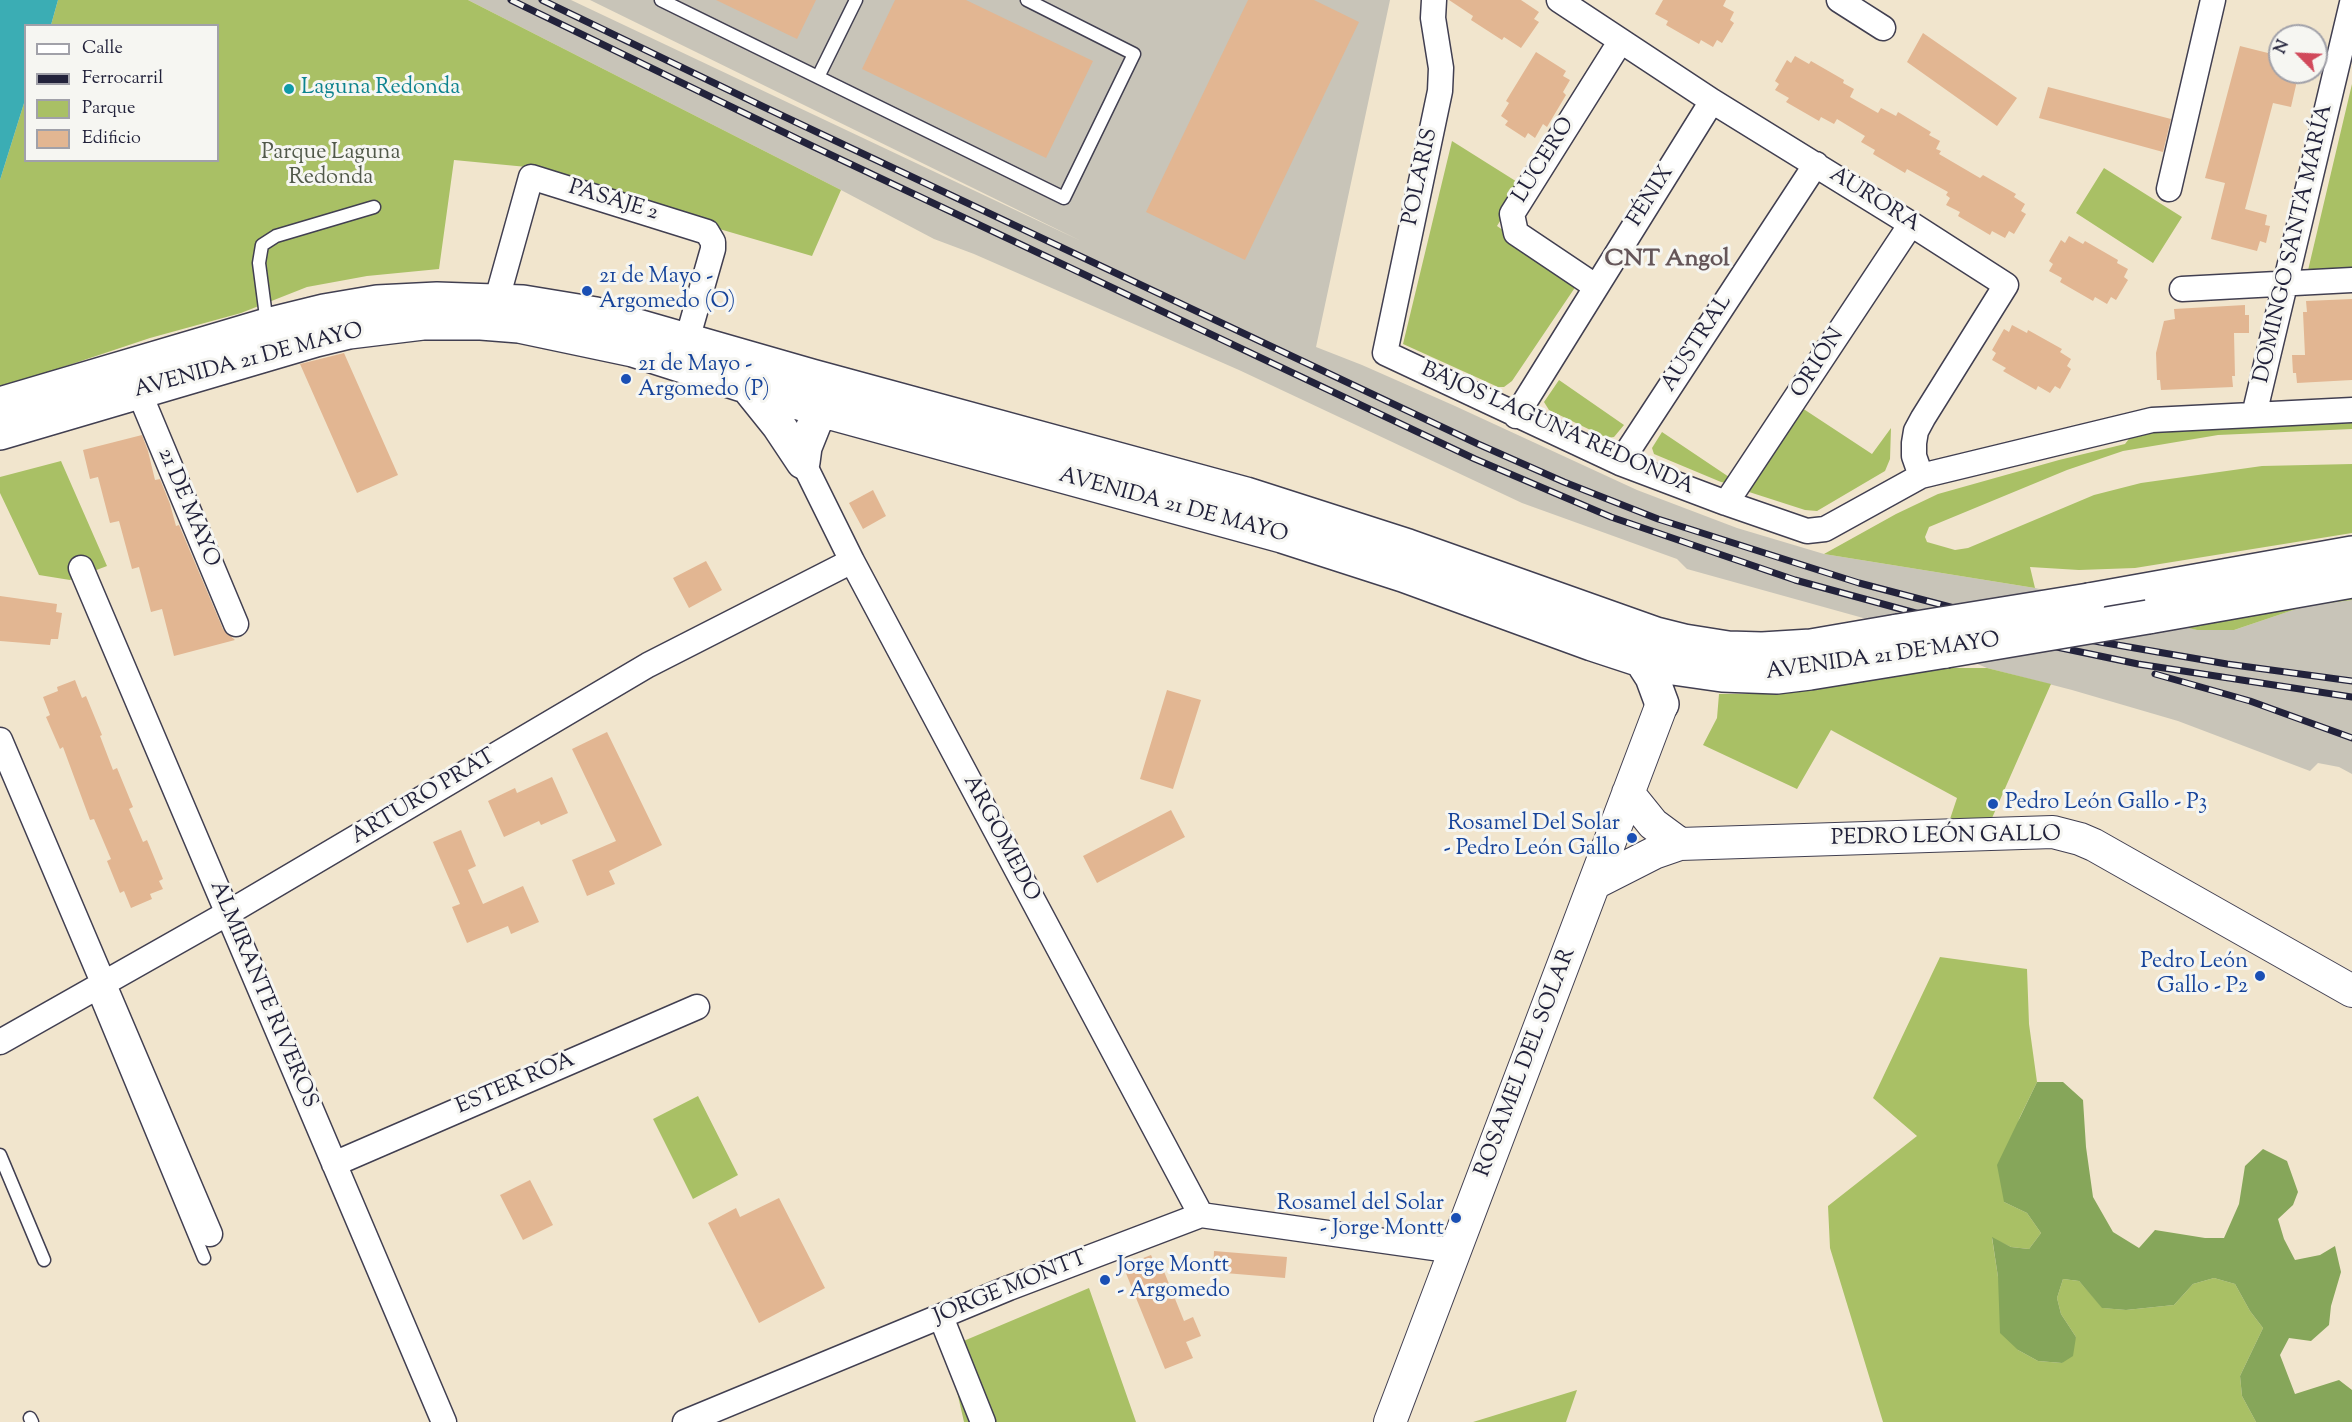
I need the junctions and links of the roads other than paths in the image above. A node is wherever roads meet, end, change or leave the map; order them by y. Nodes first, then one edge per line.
1 (661, 0) edge
2 (856, 0) edge
3 (1028, 0) edge
4 (1434, 0) edge
5 (1558, 0) edge
6 (1839, 0) edge
7 (2213, 0) edge
8 (2352, 3) edge
9 (1883, 28) dead end
10 (1620, 42) junction
11 (818, 77) junction
12 (1712, 101) junction
13 (1816, 164) junction
14 (2169, 189) dead end
15 (374, 207) dead end
16 (1911, 224) junction
17 (2352, 280) edge
18 (2285, 284) junction
19 (1595, 286) junction
20 (2182, 289) dead end
21 (497, 299) junction
22 (267, 325) junction
23 (687, 340) junction
24 (1385, 353) joint
25 (746, 385) junction
26 (866, 391) junction
27 (139, 392) junction
28 (0, 404) edge
29 (2352, 410) edge
30 (824, 411) junction
31 (2254, 415) junction
32 (1516, 416) junction
33 (0, 433) edge
34 (803, 462) junction
35 (1620, 463) junction
36 (1921, 476) junction
37 (1726, 503) junction
38 (2352, 553) edge
39 (852, 561) junction
40 (81, 568) dead end
41 (2352, 581) edge
42 (236, 624) dead end
43 (1641, 660) junction
44 (1696, 672) junction
45 (1662, 704) junction
46 (0, 740) edge
47 (1628, 793) junction
48 (1680, 844) junction
49 (1595, 883) junction
50 (228, 913) junction
51 (98, 987) junction
52 (2352, 991) edge
53 (697, 1006) dead end
54 (0, 1042) edge
55 (0, 1155) edge
56 (334, 1164) junction
57 (1201, 1215) junction
58 (210, 1234) dead end
59 (1455, 1251) junction
60 (204, 1258) dead end
61 (44, 1260) dead end
62 (941, 1317) junction
63 (734, 1413) edge
64 (444, 1422) edge
65 (685, 1422) edge
66 (984, 1422) edge
67 (1390, 1422) edge

1 - 11 lane
2 - 11 lane
3 - 11 lane
4 - 24 street, POLARIS
5 - 10 street, AURORA
6 - 9 street
7 - 14 street
8 - 18 street, DOMINGO SANTA MARÍA
10 - 12 street, AURORA
10 - 19 street, LUCERO
12 - 13 street, AURORA
12 - 19 street, FÉNIX
13 - 16 street, AURORA
13 - 35 street, AUSTRAL
15 - 22 lane
16 - 36 street, AURORA
16 - 37 street, ORIÓN
17 - 18 street
18 - 20 street
18 - 31 street, DOMINGO SANTA MARÍA
19 - 32 street, FÉNIX
21 - 22 main road, AVENIDA 21 DE MAYO
21 - 23 main road, AVENIDA 21 DE MAYO
21 - 23 street, PASAJE 2
22 - 28 main road, AVENIDA 21 DE MAYO
23 - 26 main road, AVENIDA 21 DE MAYO
24 - 32 street, BAJOS LAGUNA REDONDA
25 - 27 main road, AVENIDA 21 DE MAYO
25 - 30 main road, AVENIDA 21 DE MAYO
25 - 34 main road
26 - 30 main road
26 - 38 main road, AVENIDA 21 DE MAYO, bridge
27 - 33 main road, AVENIDA 21 DE MAYO
27 - 42 street, 21 DE MAYO
29 - 31 street, BAJOS LAGUNA REDONDA
30 - 34 main road
30 - 43 main road, AVENIDA 21 DE MAYO
31 - 36 street, BAJOS LAGUNA REDONDA
32 - 35 street, BAJOS LAGUNA REDONDA
34 - 39 street, ARGOMEDO
35 - 37 street, BAJOS LAGUNA REDONDA
36 - 37 street, BAJOS LAGUNA REDONDA
39 - 50 street, ARTURO PRAT
39 - 57 street, ARGOMEDO
40 - 50 street, ALMIRANTE RIVEROS
41 - 44 main road, AVENIDA 21 DE MAYO, bridge
43 - 44 main road, AVENIDA 21 DE MAYO
43 - 45 main road
44 - 45 main road
45 - 47 street, ROSAMEL DEL SOLAR
46 - 51 street
47 - 48 street
47 - 49 street, ROSAMEL DEL SOLAR
48 - 49 street, PEDRO LEÓN GALLO
48 - 52 street, PEDRO LEÓN GALLO
49 - 59 street, ROSAMEL DEL SOLAR
50 - 51 street, ARTURO PRAT
50 - 56 street, ALMIRANTE RIVEROS
51 - 54 street, ARTURO PRAT
51 - 58 street
51 - 60 lane
53 - 56 street, ESTER ROA
55 - 61 lane
56 - 64 street, ALMIRANTE RIVEROS
57 - 59 street, JORGE MONTT
57 - 62 street, JORGE MONTT
59 - 67 street, ROSAMEL DEL SOLAR
62 - 63 street, JORGE MONTT
62 - 66 street
63 - 65 street, JORGE MONTT

